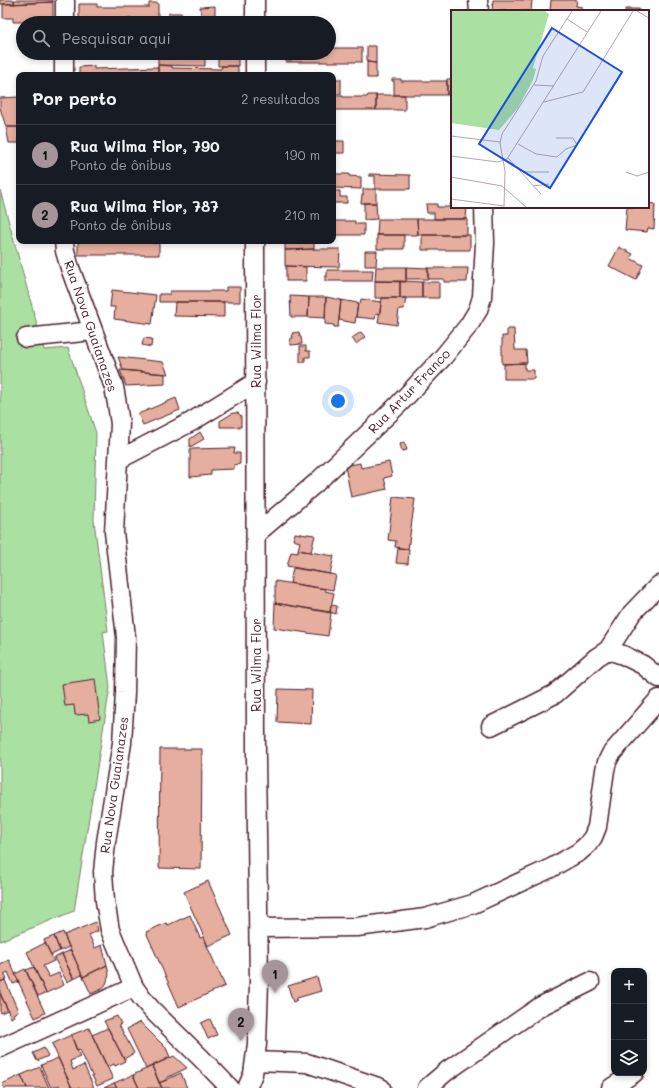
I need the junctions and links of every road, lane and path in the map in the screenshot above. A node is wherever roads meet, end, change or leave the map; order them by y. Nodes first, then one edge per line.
1 (65, 0) edge
2 (255, 0) edge
3 (478, 0) edge
4 (479, 10) edge
5 (65, 16) edge
6 (255, 16) edge
7 (64, 60) edge
8 (255, 60) edge
9 (64, 72) edge
10 (255, 72) edge
11 (484, 208) edge
12 (64, 244) edge
13 (256, 244) edge
14 (93, 331) junction
15 (26, 338) dead end
16 (256, 382) junction
17 (118, 460) junction
18 (256, 534) junction
19 (659, 585) edge
20 (608, 650) junction
21 (659, 678) edge
22 (659, 699) edge
23 (491, 726) dead end
24 (259, 928) junction
25 (590, 982) dead end
26 (134, 987) junction
27 (0, 1048) edge
28 (255, 1060) junction
29 (629, 1076) edge
30 (230, 1088) edge
31 (247, 1088) edge
32 (381, 1088) edge
33 (427, 1088) edge
34 (611, 1088) edge

1 - 5 street
2 - 6 street
3 - 4 street
7 - 9 street
8 - 10 street
11 - 18 street, Rua Artur Franco
12 - 14 street, Rua Nova Guaianazes
13 - 16 street, Rua Wilma Flor
14 - 15 street
14 - 17 street, Rua Nova Guaianazes
16 - 17 street
16 - 18 street, Rua Wilma Flor
17 - 26 street, Rua Nova Guaianazes
18 - 24 street, Rua Wilma Flor
19 - 20 street
20 - 21 street
20 - 23 street
22 - 24 street
24 - 28 street, Rua Wilma Flor
25 - 33 street
26 - 27 street
26 - 30 street, Rua Nova Guaianazes
28 - 31 street, Rua Wilma Flor
28 - 32 street
29 - 34 street

